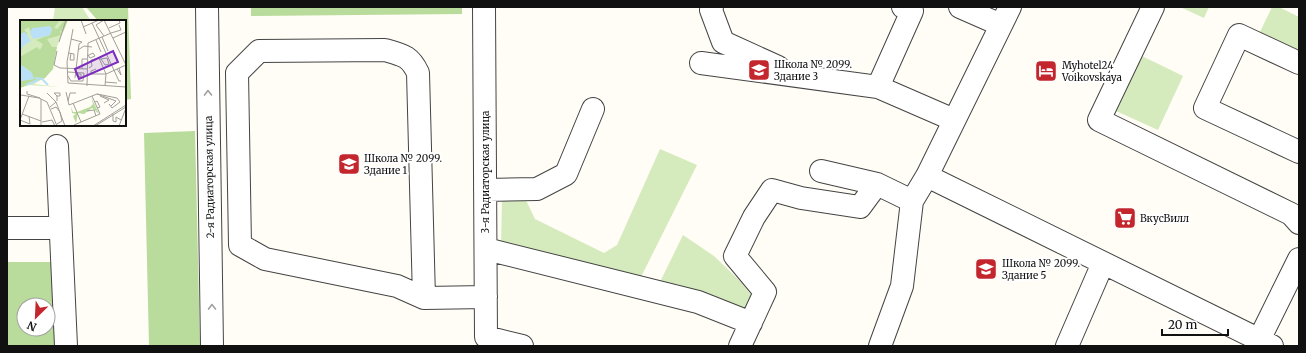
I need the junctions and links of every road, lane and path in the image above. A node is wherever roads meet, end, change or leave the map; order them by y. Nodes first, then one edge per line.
1 (207, 7) edge
2 (484, 7) edge
3 (712, 7) edge
4 (903, 7) edge
5 (960, 7) edge
6 (1153, 7) edge
7 (1005, 16) edge
8 (701, 63) dead end
9 (1299, 63) edge
10 (799, 76) junction
11 (878, 87) junction
12 (593, 109) dead end
13 (954, 120) junction
14 (57, 146) dead end
15 (1299, 152) edge
16 (820, 171) dead end
17 (926, 176) junction
18 (877, 184) junction
19 (485, 190) junction
20 (912, 201) junction
21 (1299, 224) edge
22 (7, 228) edge
23 (60, 228) junction
24 (486, 249) junction
25 (1299, 259) edge
26 (1103, 263) junction
27 (486, 297) junction
28 (424, 298) junction
29 (751, 323) junction
30 (1263, 344) edge
31 (66, 346) edge
32 (212, 346) edge
33 (522, 346) edge
34 (740, 346) edge
35 (880, 346) edge
36 (1067, 346) edge

32 -> 1 street, 2-я Радиаторская улица
2 - 19 street, 3-я Радиаторская улица
3 - 10 street
4 - 11 street
5 - 7 street
6 - 21 street
7 - 13 street
8 - 10 street
9 - 15 street
10 - 11 street
11 - 13 street
12 - 19 street
13 - 17 street
14 - 23 street
16 - 18 street
17 - 20 street
17 - 26 street
18 - 20 street
18 - 29 street
19 - 24 street, 3-я Радиаторская улица
20 - 35 street
22 - 23 street
23 - 31 street
24 - 27 street, 3-я Радиаторская улица
24 - 29 street
25 - 30 street
26 - 30 street
26 - 36 street
27 - 28 street
27 - 33 street, 3-я Радиаторская улица
28 - 28 street
29 - 34 street

